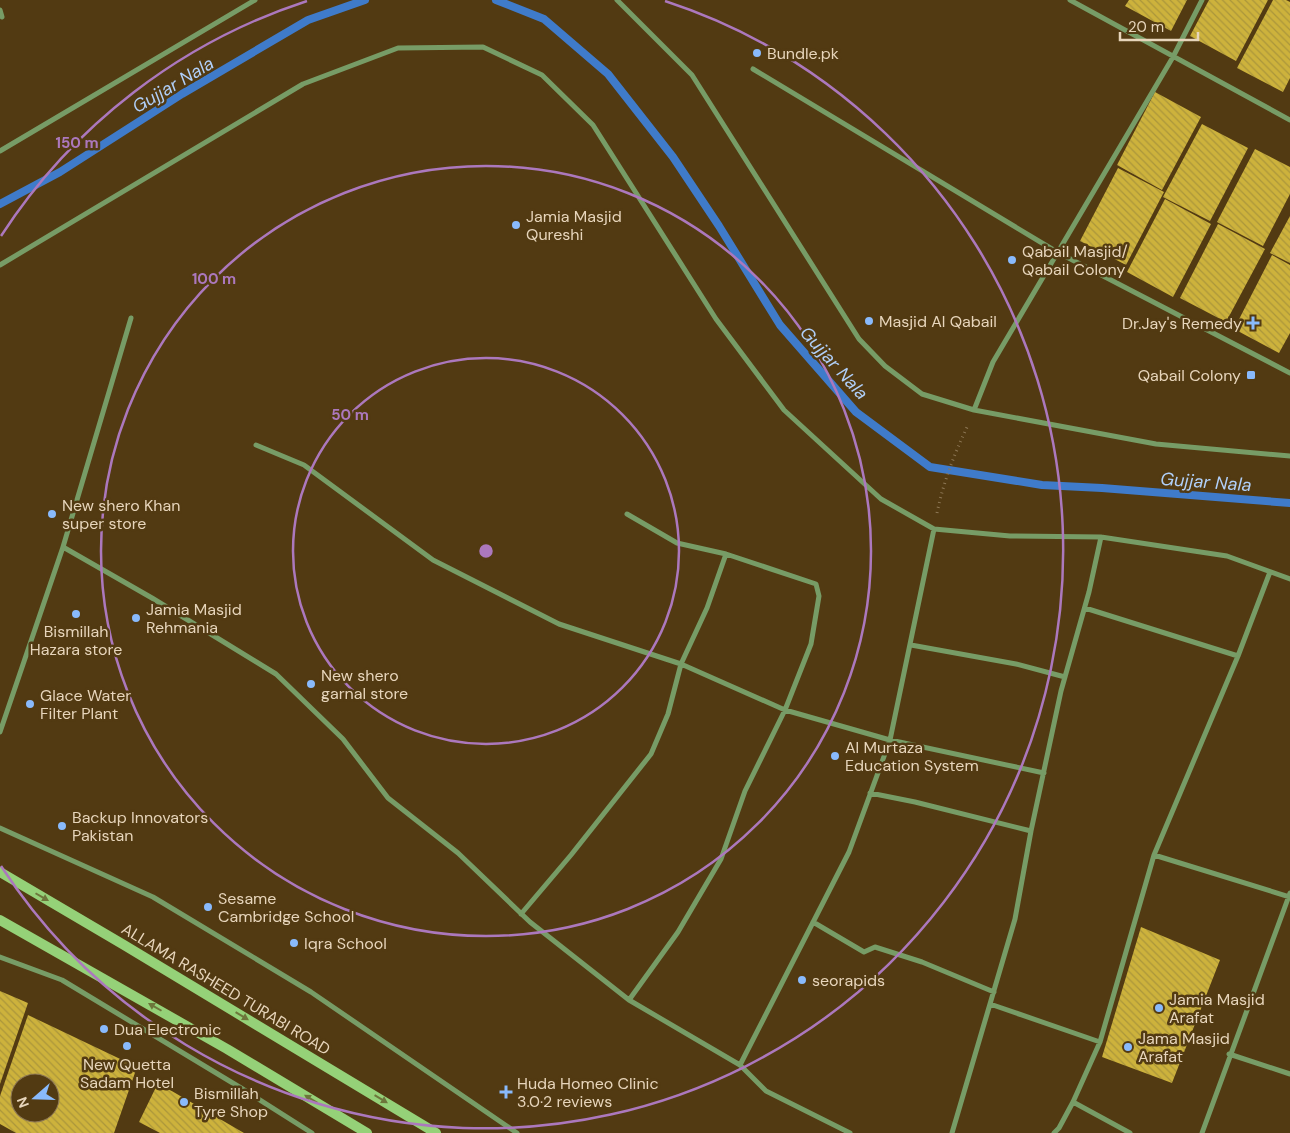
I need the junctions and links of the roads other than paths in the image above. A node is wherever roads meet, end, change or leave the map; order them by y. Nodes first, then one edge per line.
1 (255, 0) edge
2 (617, 0) edge
3 (1070, 0) edge
4 (1202, 0) edge
5 (0, 10) edge
6 (2, 17) dead end
7 (1173, 57) junction
8 (752, 69) dead end
9 (1290, 120) edge
10 (0, 150) edge
11 (1057, 252) junction
12 (0, 265) edge
13 (131, 318) dead end
14 (1290, 373) edge
15 (974, 410) junction
16 (256, 445) dead end
17 (1290, 456) edge
18 (627, 514) dead end
19 (934, 529) junction
20 (1101, 537) junction
21 (63, 546) junction
22 (726, 554) junction
23 (1270, 572) junction
24 (1290, 579) edge
25 (1085, 608) junction
26 (911, 645) junction
27 (1238, 656) junction
28 (680, 664) junction
29 (1065, 677) junction
30 (785, 710) junction
31 (0, 732) edge
32 (890, 740) junction
33 (1044, 773) junction
34 (870, 793) junction
35 (0, 828) edge
36 (1031, 831) junction
37 (1154, 855) junction
38 (0, 872) edge
39 (1290, 895) edge
40 (521, 914) junction
41 (0, 920) edge
42 (813, 922) junction
43 (0, 958) edge
44 (994, 992) junction
45 (629, 1000) junction
46 (990, 1004) junction
47 (1100, 1042) junction
48 (1229, 1054) junction
49 (740, 1065) junction
50 (1290, 1074) edge
51 (1073, 1102) junction
52 (312, 1133) edge
53 (367, 1133) edge
54 (436, 1133) edge
55 (517, 1133) edge
56 (850, 1133) edge
57 (952, 1133) edge
58 (1054, 1133) edge
59 (1130, 1133) edge
60 (1202, 1133) edge

1 - 10 street
2 - 15 street
3 - 7 street
4 - 7 street
5 - 6 street
7 - 9 street
7 - 11 street
8 - 11 street
11 - 14 street
11 - 15 street
12 - 19 street
13 - 21 street
15 - 17 street
16 - 28 street
18 - 22 street
19 - 20 street
19 - 26 street
20 - 23 street
20 - 25 street
21 - 31 street
21 - 40 street
22 - 28 street
22 - 30 street
23 - 24 street
23 - 27 street
25 - 27 street
25 - 29 street
26 - 29 street
26 - 32 street
27 - 37 street
28 - 30 street
28 - 40 street
29 - 33 street
30 - 32 street
30 - 45 street
32 - 33 street
32 - 34 street
33 - 36 street
34 - 36 street
34 - 42 street
35 - 55 street
36 - 44 street
37 - 39 street
37 - 47 street
38 -> 54 main road, ALLAMA RASHEED TURABI ROAD
39 - 48 street
40 - 45 street
53 -> 41 main road
42 - 44 street
42 - 49 street
43 - 52 street
44 - 46 street
45 - 49 street
46 - 47 street
46 - 57 street
47 - 51 street
48 - 50 street
48 - 60 street
49 - 56 street
51 - 58 street
51 - 59 street

